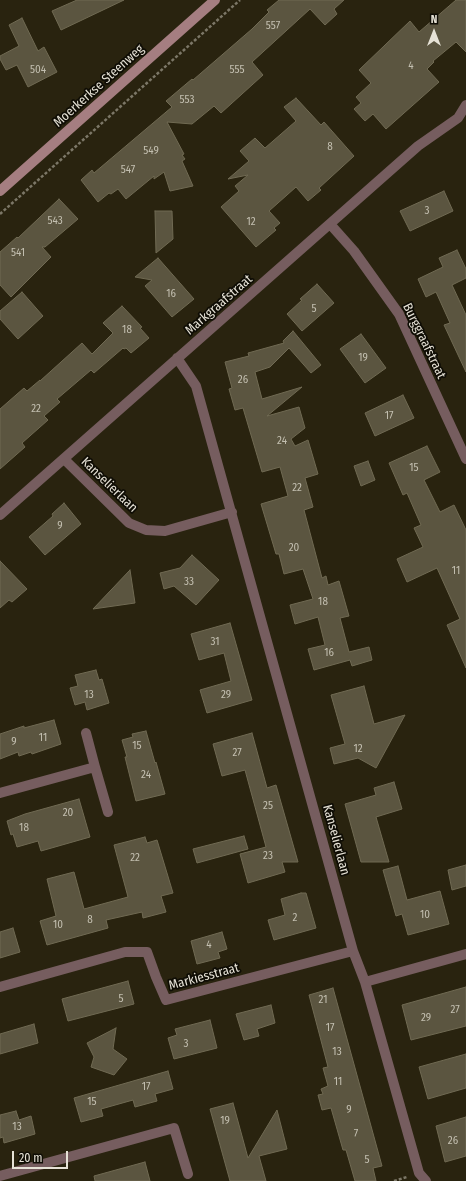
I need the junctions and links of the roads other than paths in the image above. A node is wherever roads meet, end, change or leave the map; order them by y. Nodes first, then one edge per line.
1 (215, 0) edge
2 (466, 105) edge
3 (462, 118) edge
4 (0, 191) edge
5 (330, 224) junction
6 (177, 358) junction
7 (64, 459) junction
8 (466, 459) edge
9 (232, 512) junction
10 (0, 515) edge
11 (86, 733) dead end
12 (95, 767) junction
13 (0, 793) edge
14 (108, 812) dead end
15 (353, 951) junction
16 (466, 954) edge
17 (365, 982) junction
18 (0, 987) edge
19 (188, 1174) dead end
20 (0, 1176) edge
21 (422, 1177) edge

1 - 4 street, Moerkerkse Steenweg
2 - 3 street, Markgraafstraat
3 - 5 street, Markgraafstraat
5 - 6 street, Markgraafstraat
5 - 8 street, Burggraafstraat
6 - 7 street, Markgraafstraat
6 - 9 street, Kanselierlaan
7 - 9 street, Kanselierlaan
7 - 10 street, Markgraafstraat
9 - 15 street, Kanselierlaan
11 - 12 street
12 - 13 street
12 - 14 street
15 - 17 street, Kanselierlaan
15 - 18 street, Markiesstraat
16 - 17 street
17 - 21 street, Kanselierlaan
19 - 20 street

